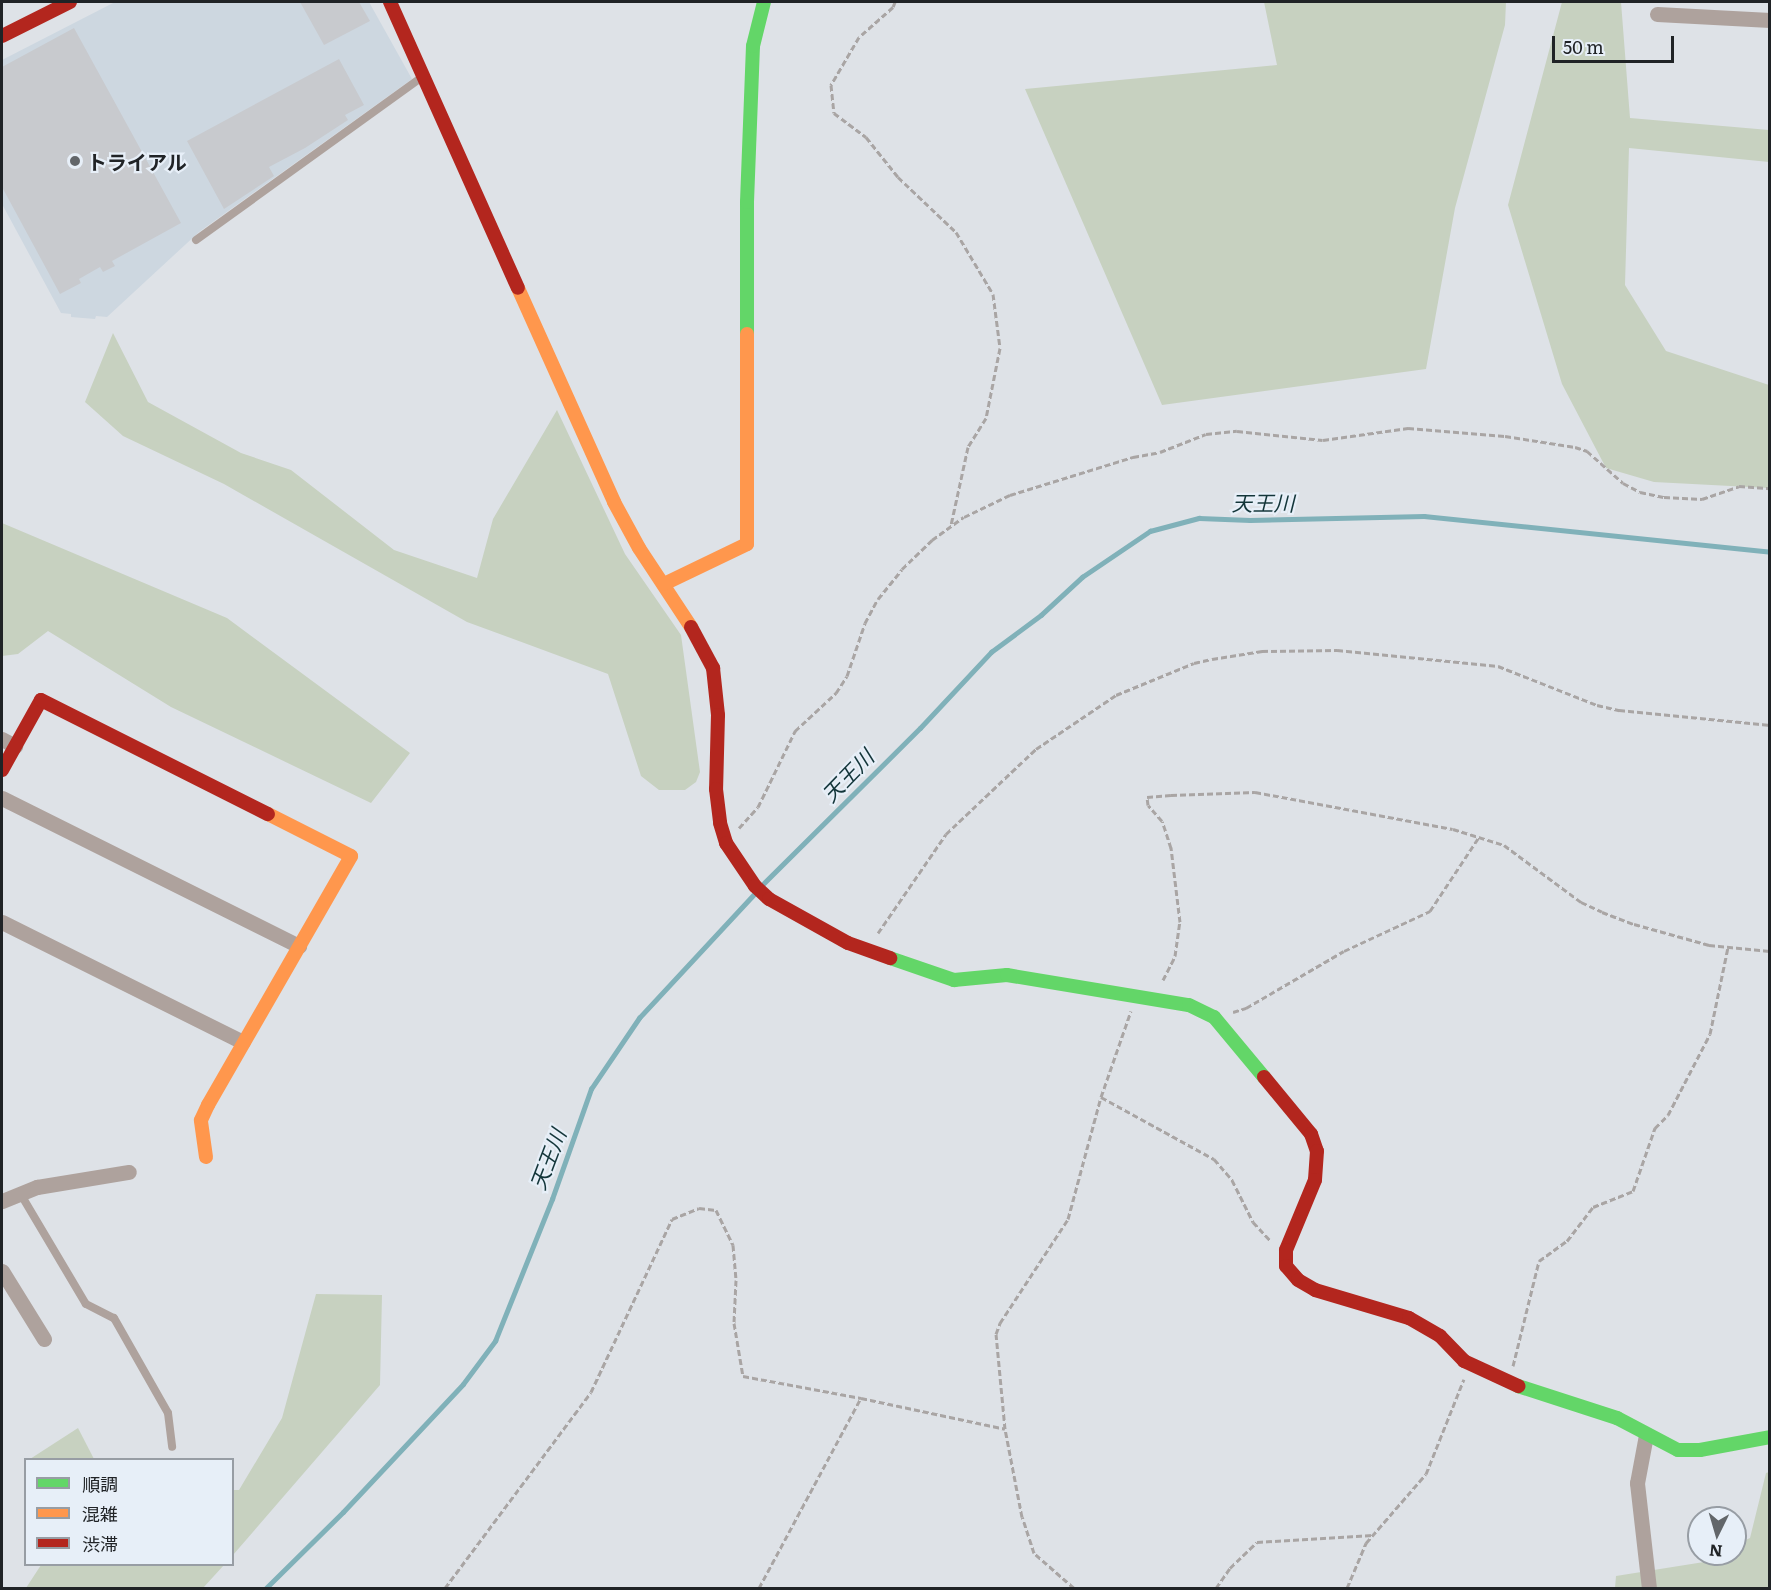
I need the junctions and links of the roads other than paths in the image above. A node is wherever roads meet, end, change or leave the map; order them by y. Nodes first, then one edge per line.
1 (70, 2) edge
2 (390, 2) edge
3 (764, 2) edge
4 (1657, 14) dead end
5 (1770, 20) edge
6 (2, 36) edge
7 (423, 76) junction
8 (196, 240) dead end
9 (664, 584) junction
10 (8, 743) edge
11 (2, 770) edge
12 (2, 798) edge
13 (2, 922) edge
14 (298, 946) junction
15 (243, 1042) junction
16 (206, 1157) dead end
17 (129, 1172) dead end
18 (20, 1193) junction
19 (2, 1201) edge
20 (2, 1271) edge
21 (44, 1339) dead end
22 (1646, 1435) junction
23 (1770, 1437) edge
24 (172, 1447) dead end
25 (1649, 1588) edge

1 - 6 main road
2 - 7 main road
3 - 9 main road
4 - 5 street
7 - 8 lane
7 - 9 main road
9 - 22 main road
10 - 11 main road
10 - 14 main road
12 - 14 street
13 - 15 street
14 - 15 main road
15 - 16 main road
17 - 18 street
18 - 19 street
18 - 24 lane
20 - 21 street
22 - 23 main road
22 - 25 street

